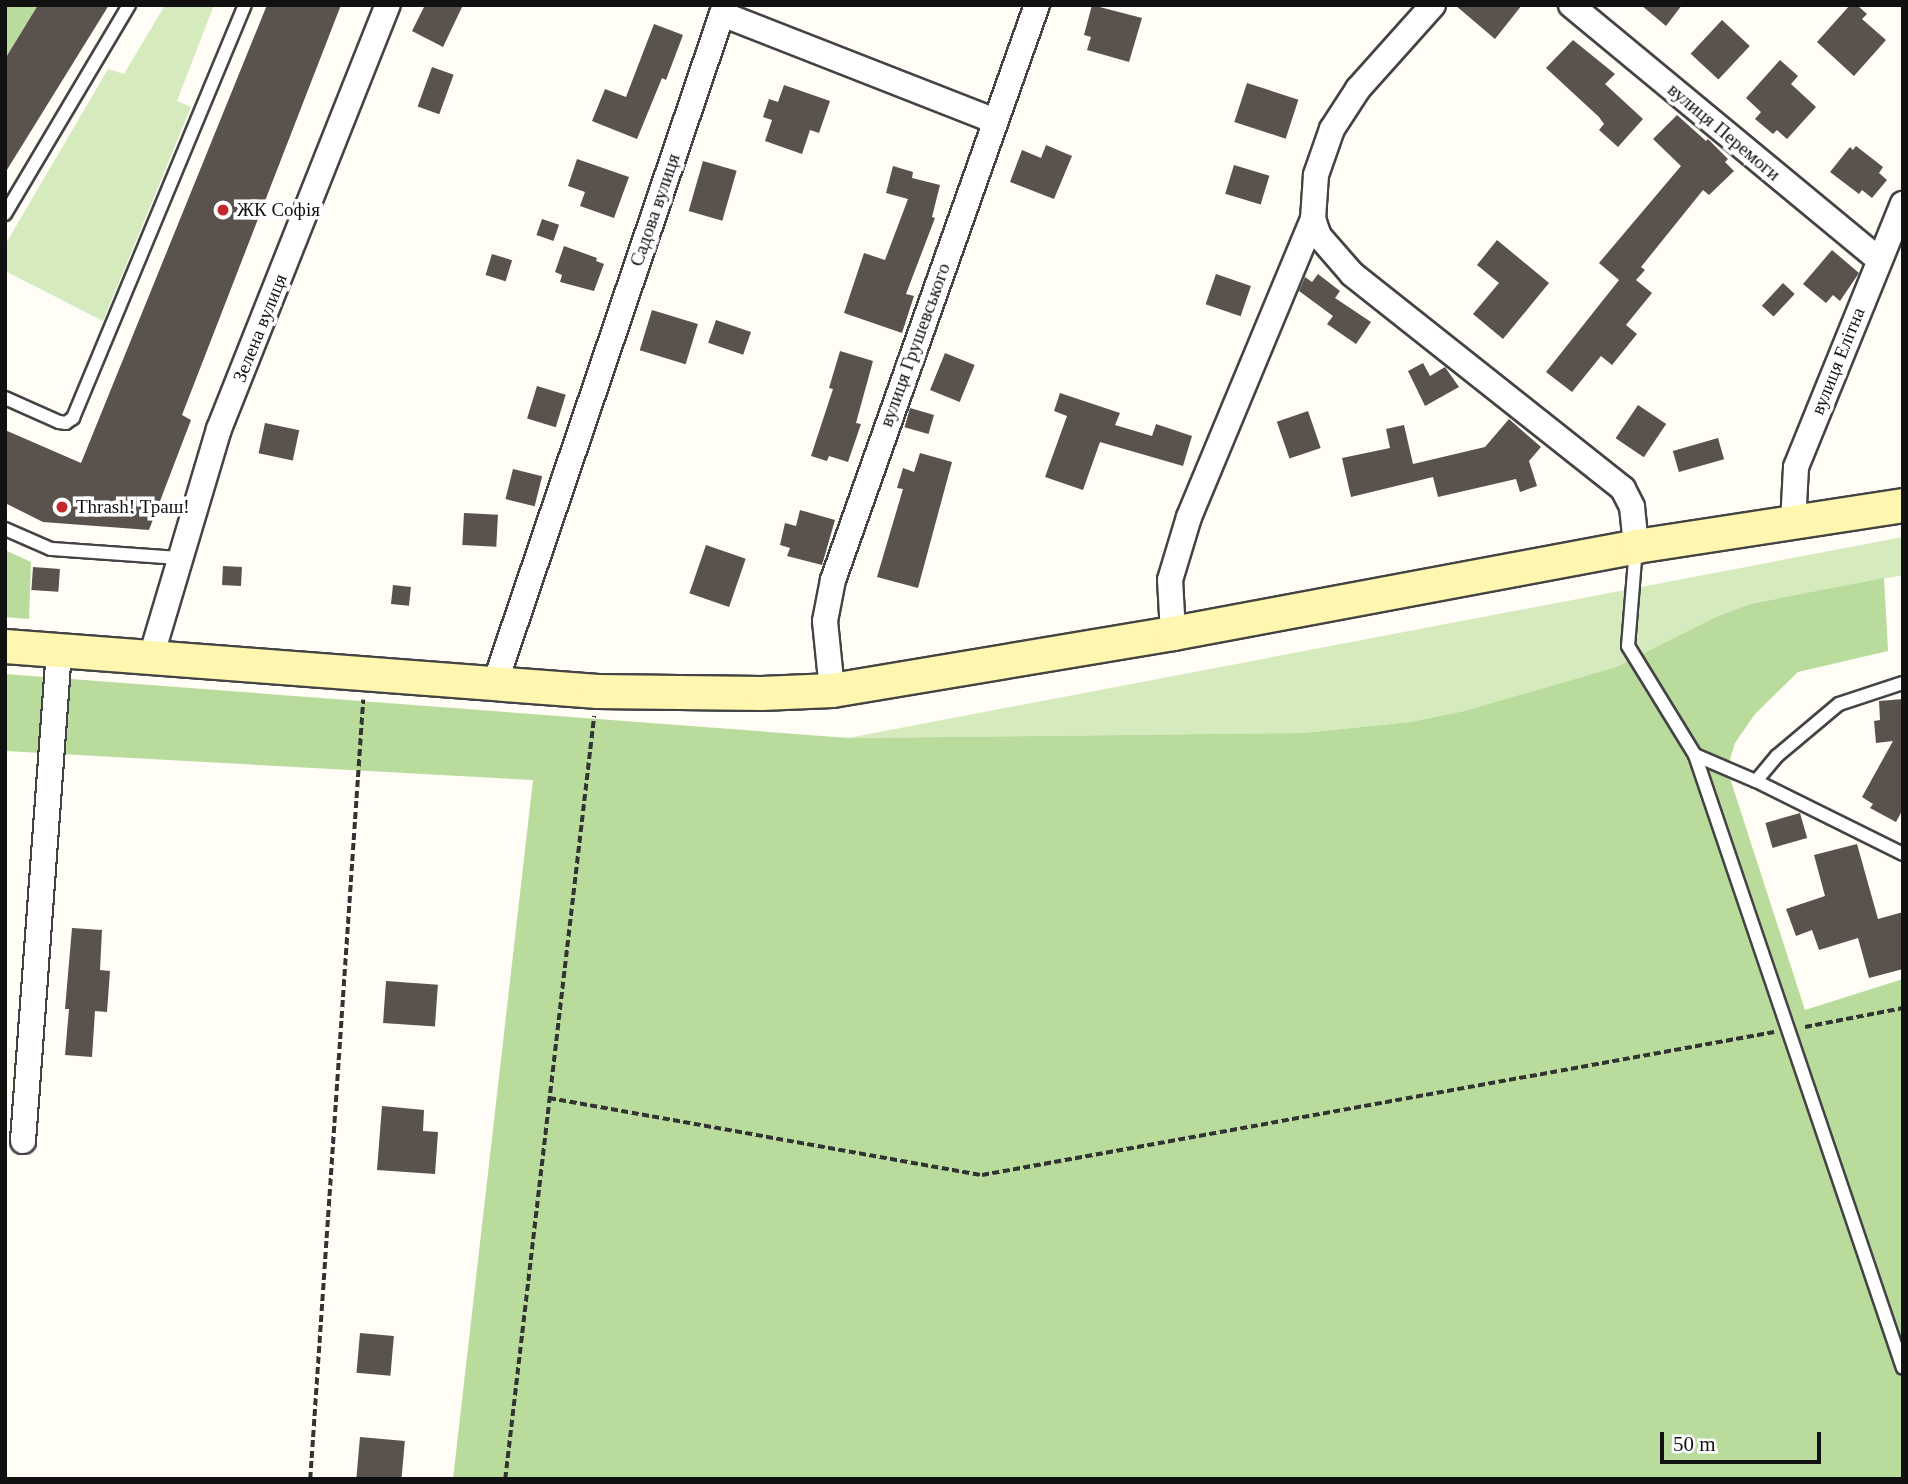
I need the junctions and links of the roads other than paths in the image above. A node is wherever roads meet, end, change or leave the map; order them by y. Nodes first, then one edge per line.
1 (129, 5) edge
2 (245, 5) edge
3 (388, 5) edge
4 (1037, 5) edge
5 (1433, 5) edge
6 (1571, 5) edge
7 (716, 10) edge
8 (995, 121) junction
9 (1903, 204) edge
10 (5, 214) edge
11 (1313, 219) junction
12 (1878, 259) junction
13 (5, 398) edge
14 (1903, 505) edge
15 (1793, 523) junction
16 (5, 529) edge
17 (1636, 546) junction
18 (180, 558) junction
19 (1173, 633) junction
20 (5, 646) edge
21 (59, 651) junction
22 (151, 657) junction
23 (495, 683) junction
24 (1903, 683) edge
25 (832, 690) junction
26 (1695, 755) junction
27 (1756, 781) junction
28 (1903, 854) edge
29 (23, 1141) dead end
30 (1903, 1368) edge

1 - 10 lane
2 - 13 lane
3 - 18 street, Зелена вулиця
4 - 8 street, вулиця Грушевського
5 - 11 street
6 - 12 street, вулиця Перемоги
7 - 8 street, Садова вулиця
7 - 23 street, Садова вулиця
8 - 25 street, вулиця Грушевського
9 - 12 street, вулиця Елітна
11 - 17 street
11 - 19 street
12 - 15 street, вулиця Елітна
14 - 15 main road
15 - 17 main road
16 - 18 lane
17 - 19 main road
17 - 26 lane
18 - 22 street, Зелена вулиця
19 - 25 main road
20 - 21 main road
21 - 22 main road
21 - 29 street
22 - 23 main road
23 - 25 main road
24 - 27 lane
26 - 27 lane
26 - 30 lane
27 - 28 lane

